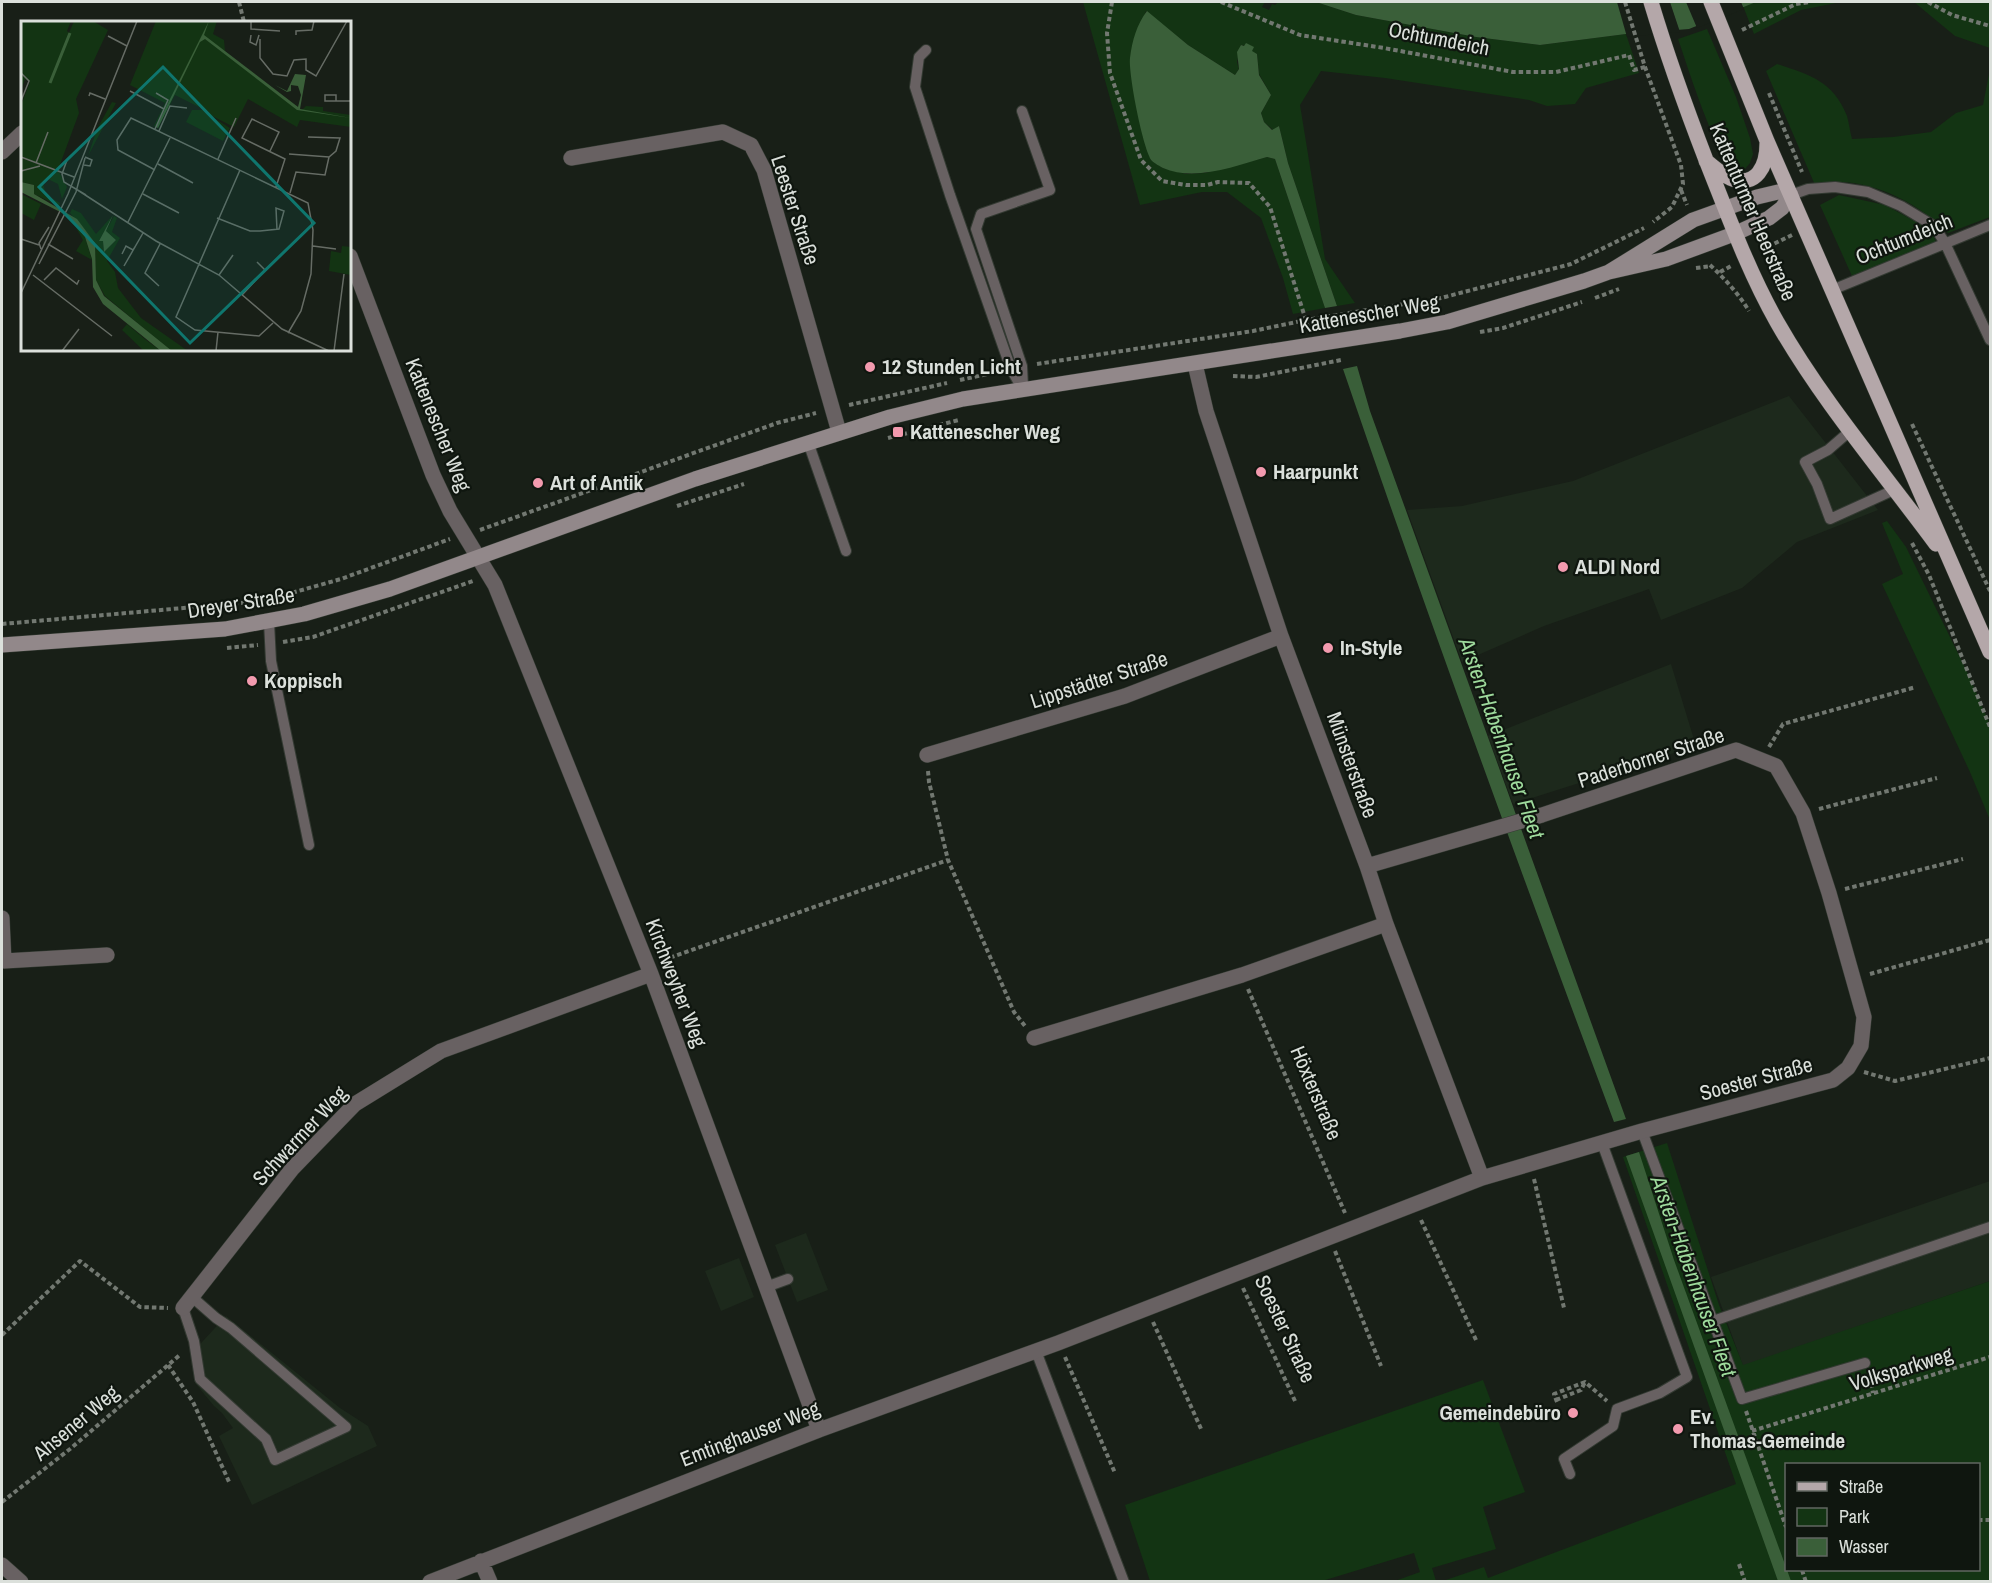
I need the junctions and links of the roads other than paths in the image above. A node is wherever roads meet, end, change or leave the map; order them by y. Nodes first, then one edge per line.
1 (1651, 2) edge
2 (1711, 2) edge
3 (926, 50) dead end
4 (1022, 111) dead end
5 (21, 134) edge
6 (1767, 141) junction
7 (2, 152) edge
8 (571, 158) dead end
9 (1706, 160) junction
10 (1791, 195) junction
11 (1724, 209) junction
12 (1990, 225) edge
13 (1734, 234) junction
14 (1945, 243) junction
15 (351, 259) edge
16 (1609, 272) junction
17 (1832, 290) junction
18 (1990, 340) edge
19 (1195, 364) junction
20 (1023, 390) junction
21 (1850, 431) junction
22 (839, 432) junction
23 (808, 442) junction
24 (1896, 489) junction
25 (846, 551) dead end
26 (479, 556) junction
27 (1954, 568) junction
28 (269, 622) junction
29 (1281, 636) junction
30 (2, 645) edge
31 (1990, 652) edge
32 (927, 755) road end
33 (309, 846) dead end
34 (1367, 866) junction
35 (2, 918) edge
36 (1386, 924) junction
37 (107, 955) dead end
38 (3, 961) edge
39 (649, 970) junction
40 (1034, 1038) road end
41 (1848, 1068) joint
42 (1642, 1131) junction
43 (1602, 1143) junction
44 (1482, 1178) junction
45 (1990, 1227) edge
46 (788, 1278) dead end
47 (766, 1287) junction
48 (187, 1302) junction
49 (1713, 1322) junction
50 (1036, 1351) junction
51 (1865, 1363) dead end
52 (819, 1430) junction
53 (1570, 1474) dead end
54 (481, 1562) junction
55 (2, 1565) edge
56 (21, 1581) edge
57 (430, 1581) edge
58 (490, 1581) edge
59 (1124, 1581) edge

1 - 9 main road, Kattenturmer Heerstraße
2 - 6 main road, Kattenturmer Heerstraße
3 - 20 lane
4 - 20 lane
5 - 7 street
6 - 9 main road
6 - 10 main road, Kattenturmer Heerstraße
8 - 22 street, Leester Straße
9 - 11 main road, Kattenturmer Heerstraße
10 - 11 street, Kattenescher Weg
10 - 13 street, Kattenescher Weg
10 - 14 lane
10 - 17 main road, Kattenturmer Heerstraße
11 - 13 main road, Kattenturmer Heerstraße
11 - 16 street, Kattenescher Weg
12 - 14 lane, Ochtumdeich
13 - 16 street, Kattenescher Weg
13 - 21 main road, Kattenturmer Heerstraße
14 - 17 lane, Ochtumdeich
14 - 18 lane
15 - 26 street, Kattenescher Weg
16 - 19 street, Kattenescher Weg
17 - 27 main road, Kattenturmer Heerstraße
19 - 20 street, Kattenescher Weg
19 - 29 street, Münsterstraße
20 - 22 street, Kattenescher Weg
21 - 24 main road, Kattenturmer Heerstraße
21 - 24 lane
22 - 23 street, Kattenescher Weg
23 - 25 lane
23 - 26 street, Kattenescher Weg
24 - 27 main road, Kattenturmer Heerstraße
26 - 28 street, Dreyer Straße
26 - 39 street, Kirchweyher Weg
27 - 31 main road, Kattenturmer Heerstraße
28 - 30 street, Dreyer Straße
28 - 33 lane
29 - 32 street, Lippstädter Straße
29 - 34 street, Münsterstraße
34 - 36 street, Münsterstraße
34 - 41 street, Paderborner Straße
35 - 38 street
36 - 40 street
36 - 44 street, Münsterstraße
37 - 38 street
39 - 47 street, Kirchweyher Weg
39 - 48 street, Schwarmer Weg
41 - 42 street, Soester Straße
42 - 43 street, Soester Straße
42 - 49 lane
43 - 44 street, Soester Straße
43 - 53 lane
44 - 50 street, Soester Straße
45 - 49 lane
46 - 47 lane
47 - 52 street, Kirchweyher Weg
48 - 48 lane
49 - 51 lane
50 - 52 street, Emtinghauser Weg
50 - 59 lane
52 - 54 street, Emtinghauser Weg
54 - 57 street, Emtinghauser Weg
54 - 58 street
55 - 56 street

